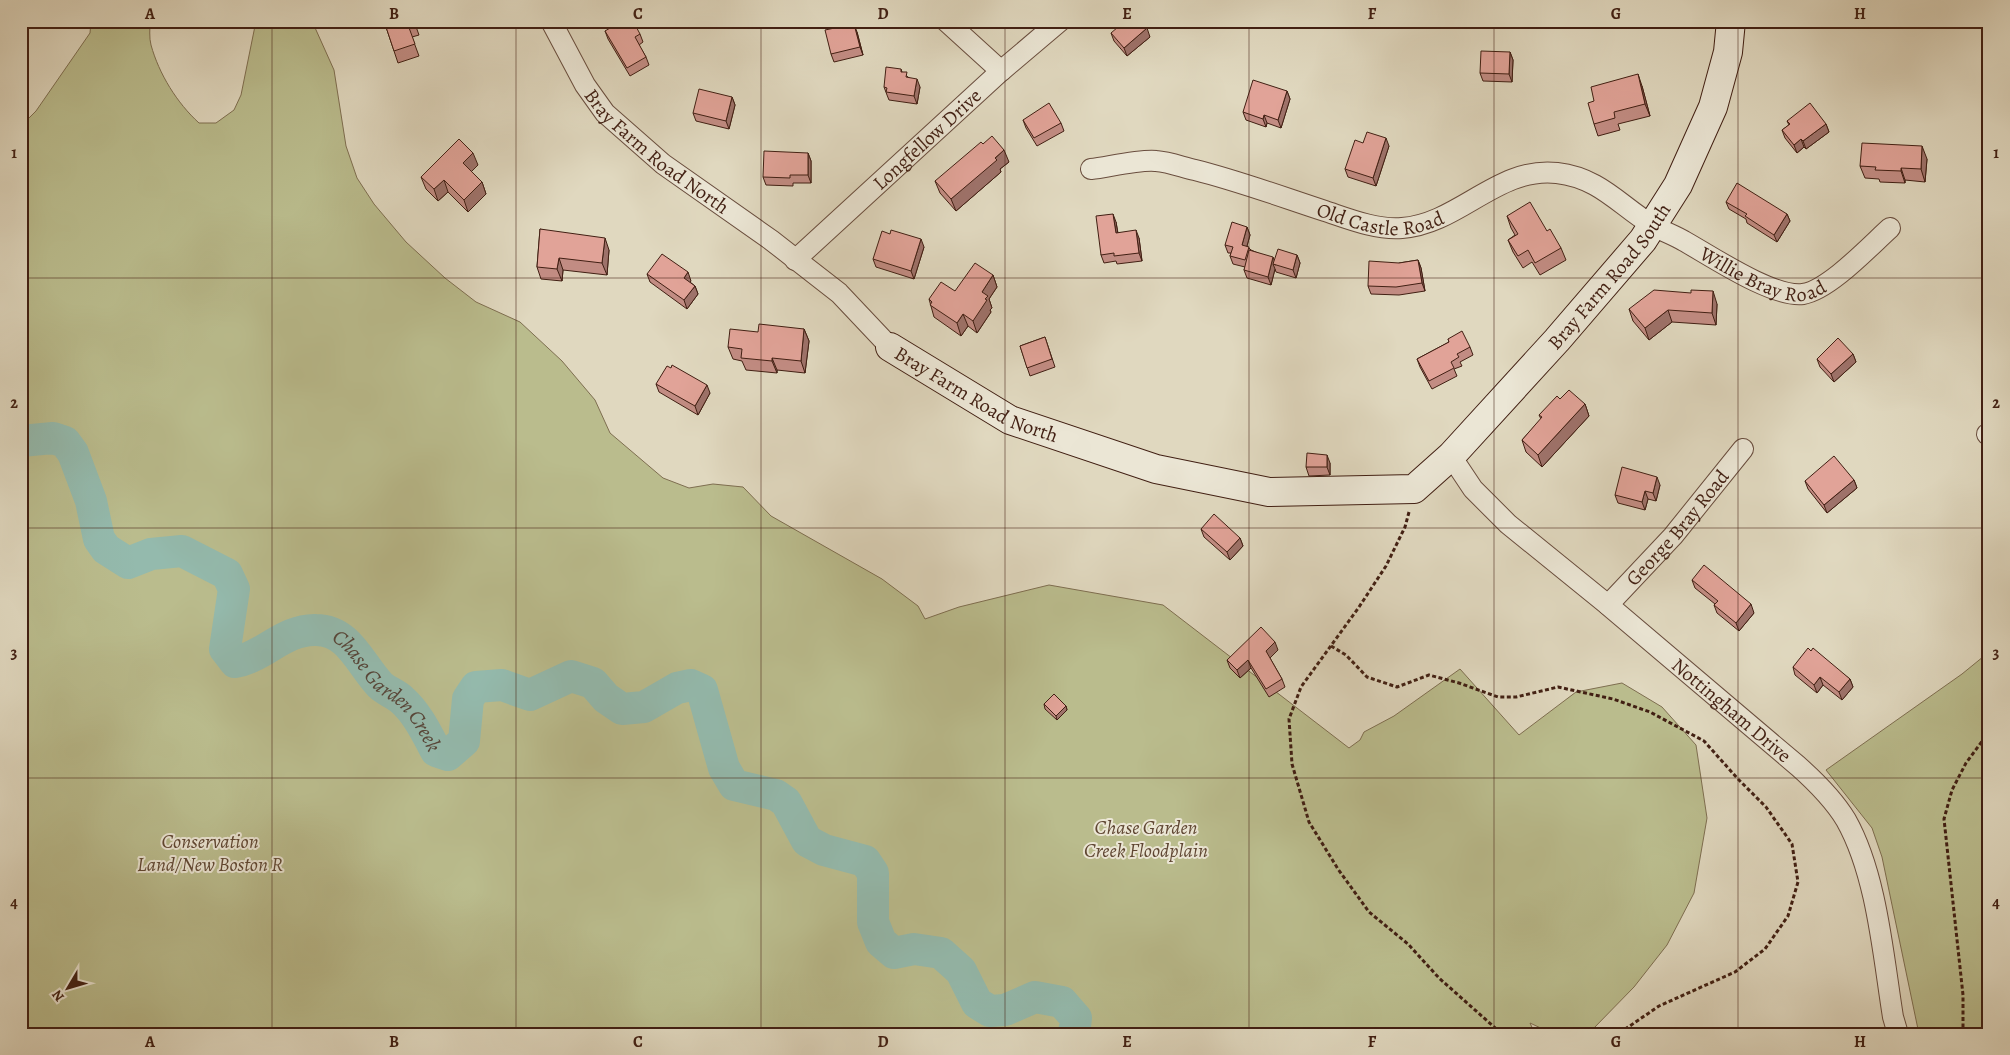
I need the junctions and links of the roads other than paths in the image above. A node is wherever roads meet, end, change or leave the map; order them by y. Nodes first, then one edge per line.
1 (551, 21) edge
2 (946, 21) edge
3 (1060, 21) edge
4 (1732, 21) edge
5 (1001, 71) junction
6 (1091, 169) dead end
7 (1652, 225) junction
8 (1890, 228) dead end
9 (795, 260) junction
10 (890, 347) joint
11 (1743, 450) dead end
12 (1450, 456) junction
13 (1414, 489) joint
14 (1608, 605) junction
15 (1898, 1034) edge

1 - 9 street, Bray Farm Road North
2 - 5 street
3 - 5 street, Longfellow Drive
4 - 7 street, Bray Farm Road South
5 - 9 street, Longfellow Drive
6 - 7 street, Old Castle Road
7 - 8 street, Willie Bray Road
7 - 12 street, Bray Farm Road South
9 - 10 street, Bray Farm Road North
10 - 13 street, Bray Farm Road North
11 - 14 street, George Bray Road
12 - 13 street, Bray Farm Road South
12 - 14 street, Nottingham Drive
14 - 15 street, Nottingham Drive

